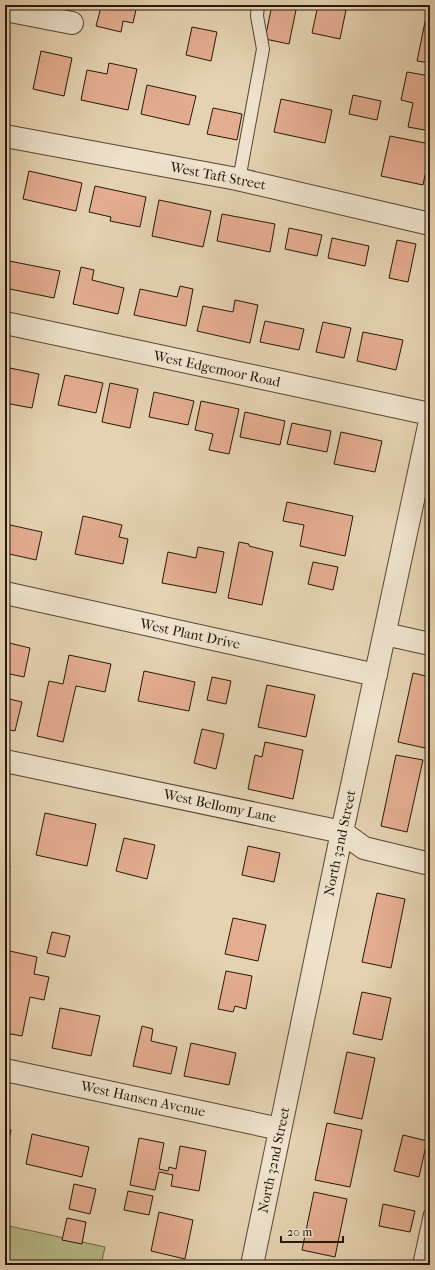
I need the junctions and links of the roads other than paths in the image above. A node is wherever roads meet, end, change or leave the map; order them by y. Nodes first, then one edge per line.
1 (258, 5) edge
2 (5, 10) edge
3 (39, 11) edge
4 (72, 23) dead end
5 (5, 136) edge
6 (239, 180) junction
7 (430, 224) edge
8 (5, 323) edge
9 (430, 414) edge
10 (430, 421) edge
11 (5, 593) edge
12 (385, 634) junction
13 (430, 644) edge
14 (376, 675) junction
15 (5, 761) edge
16 (342, 832) junction
17 (430, 864) edge
18 (5, 1070) edge
19 (280, 1129) junction
20 (430, 1214) edge
21 (252, 1265) edge
22 (419, 1265) edge

1 - 6 lane
2 - 3 street
3 - 4 street
5 - 6 street, West Taft Street
6 - 7 street, West Taft Street
8 - 9 street, West Edgemoor Road
10 - 12 street, North 32nd Street
11 - 14 street, West Plant Drive
12 - 13 street
12 - 14 street, North 32nd Street
14 - 16 street, North 32nd Street
15 - 16 street, West Bellomy Lane
16 - 17 street, West Bellomy Lane
16 - 19 street, North 32nd Street
18 - 19 street, West Hansen Avenue
19 - 21 street, North 32nd Street
20 - 22 lane

